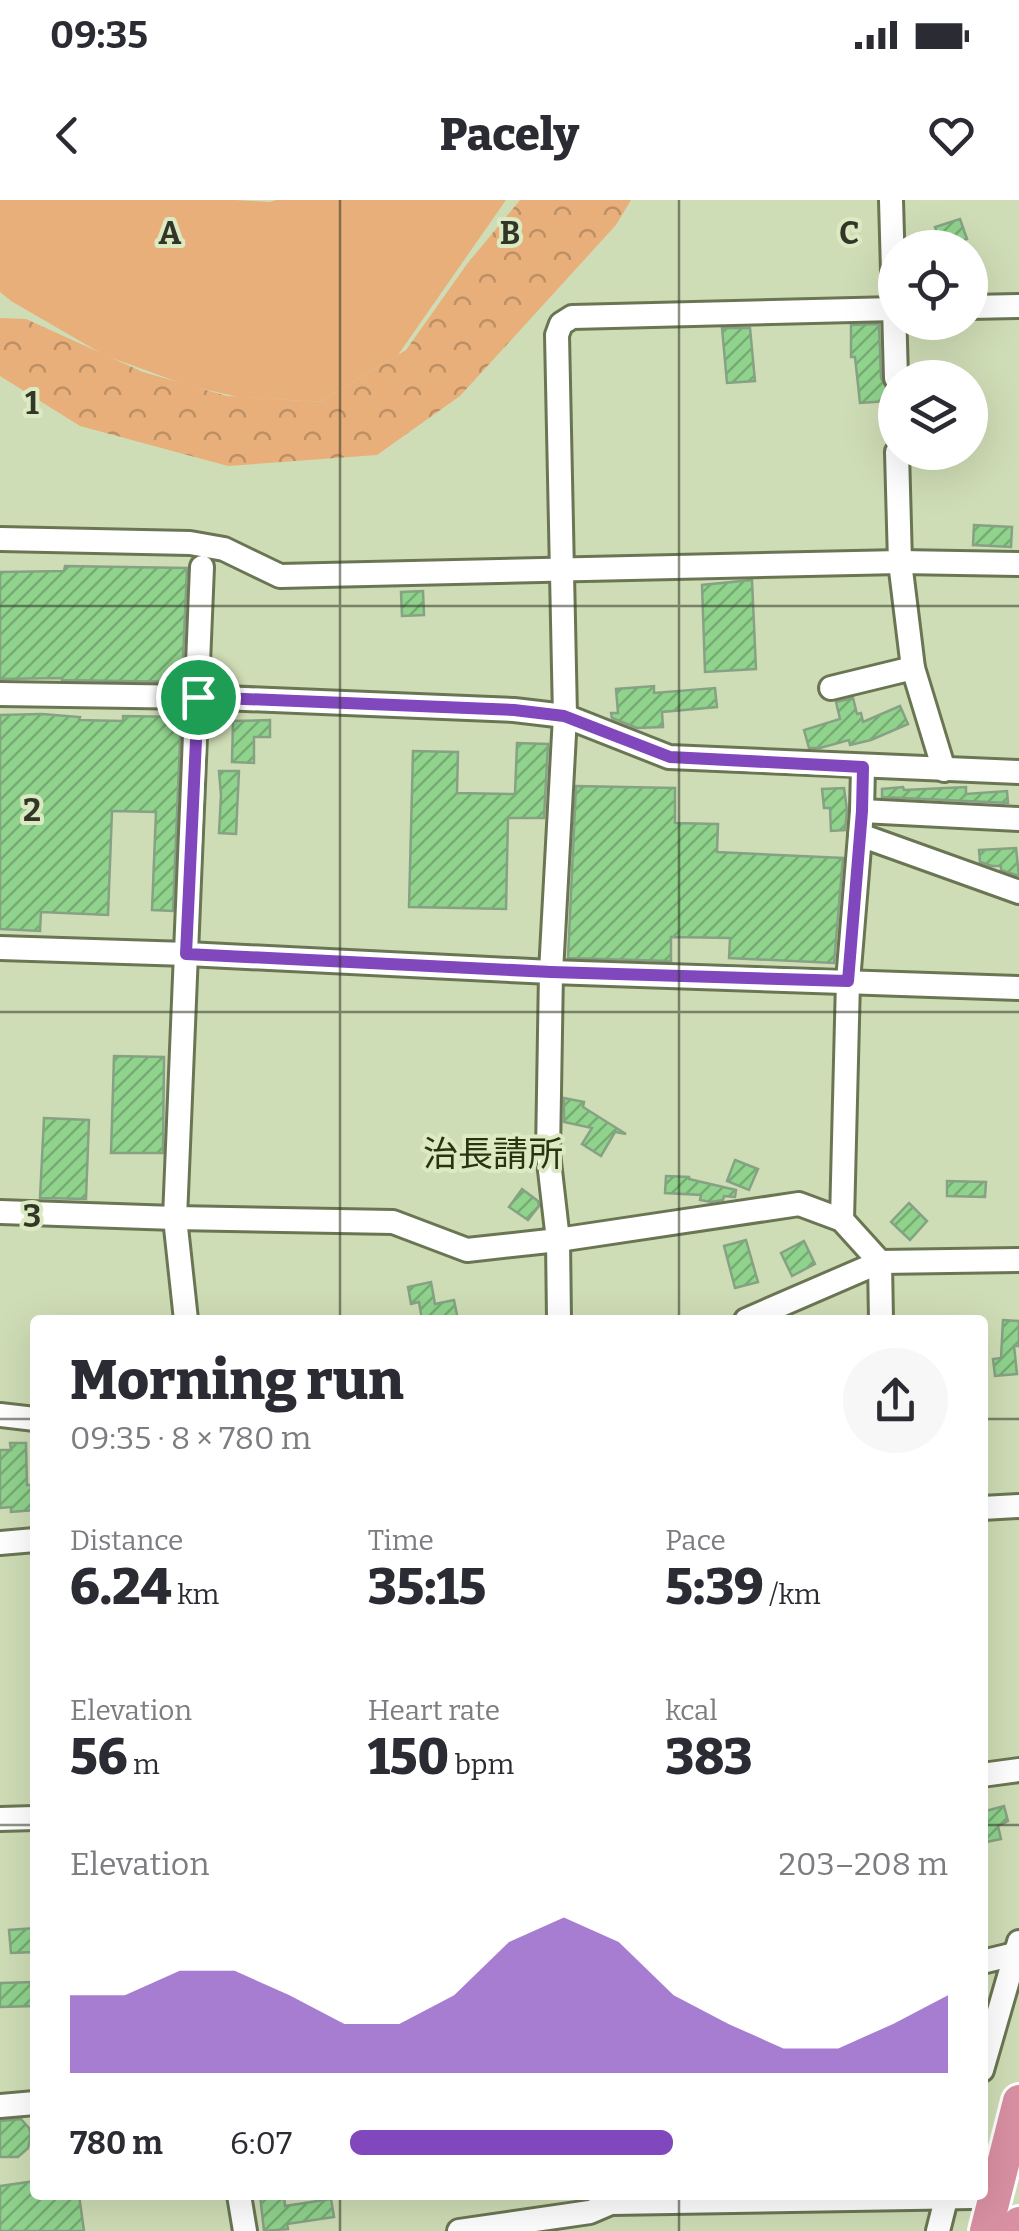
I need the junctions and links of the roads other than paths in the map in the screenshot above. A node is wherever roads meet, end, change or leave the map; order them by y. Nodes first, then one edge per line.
1 (891, 200) edge
2 (892, 230) edge
3 (1019, 306) edge
4 (988, 307) edge
5 (878, 309) edge
6 (897, 470) edge
7 (0, 540) edge
8 (900, 562) junction
9 (1019, 564) edge
10 (202, 567) dead end
11 (560, 571) junction
12 (913, 668) junction
13 (831, 688) dead end
14 (0, 694) edge
15 (198, 697) junction
16 (564, 716) junction
17 (863, 767) junction
18 (944, 770) junction
19 (1019, 772) edge
20 (1019, 818) edge
21 (861, 823) junction
22 (1019, 892) edge
23 (0, 948) edge
24 (186, 954) junction
25 (551, 972) junction
26 (848, 981) junction
27 (1019, 988) edge
28 (0, 1212) edge
29 (176, 1218) junction
30 (842, 1220) junction
31 (558, 1240) junction
32 (1019, 1260) edge
33 (880, 1262) junction
34 (186, 1315) edge
35 (559, 1315) edge
36 (758, 1315) edge
37 (881, 1315) edge
38 (0, 1415) edge
39 (30, 1418) edge
40 (1019, 1506) edge
41 (988, 1508) edge
42 (30, 1540) edge
43 (0, 1543) edge
44 (1019, 1770) edge
45 (988, 1774) edge
46 (30, 1818) edge
47 (0, 1819) edge
48 (1018, 1950) edge
49 (988, 1960) edge
50 (988, 2050) edge
51 (1019, 2101) edge
52 (30, 2103) edge
53 (0, 2106) edge
54 (240, 2200) edge
55 (779, 2200) edge
56 (945, 2200) edge
57 (1019, 2222) edge
58 (245, 2231) edge
59 (460, 2231) edge
60 (938, 2231) edge
61 (986, 2231) edge
62 (1017, 2231) edge

1 - 2 street
3 - 4 street
5 - 11 street
6 - 8 street
7 - 11 street
8 - 9 street
8 - 11 street
8 - 12 street
10 - 15 street
11 - 16 street
12 - 13 street
12 - 18 street
14 - 15 street
15 - 16 street
15 - 24 street
16 - 17 street
16 - 25 street
17 - 18 street
17 - 21 street
18 - 19 street
20 - 21 street
21 - 22 street
21 - 26 street
23 - 24 street
24 - 25 street
24 - 29 street
25 - 26 street
25 - 31 street
26 - 27 street
26 - 30 street
28 - 29 street
29 - 31 street
29 - 34 street
30 - 31 street
30 - 33 street
31 - 35 street
32 - 33 street
33 - 36 street
33 - 37 street
38 - 39 street
40 - 41 street
42 - 43 street
44 - 45 street
46 - 47 street
48 - 49 street
48 - 50 street
51 - 61 highway
52 - 53 street
54 - 58 street
55 - 59 street
56 - 60 street
57 - 62 highway

